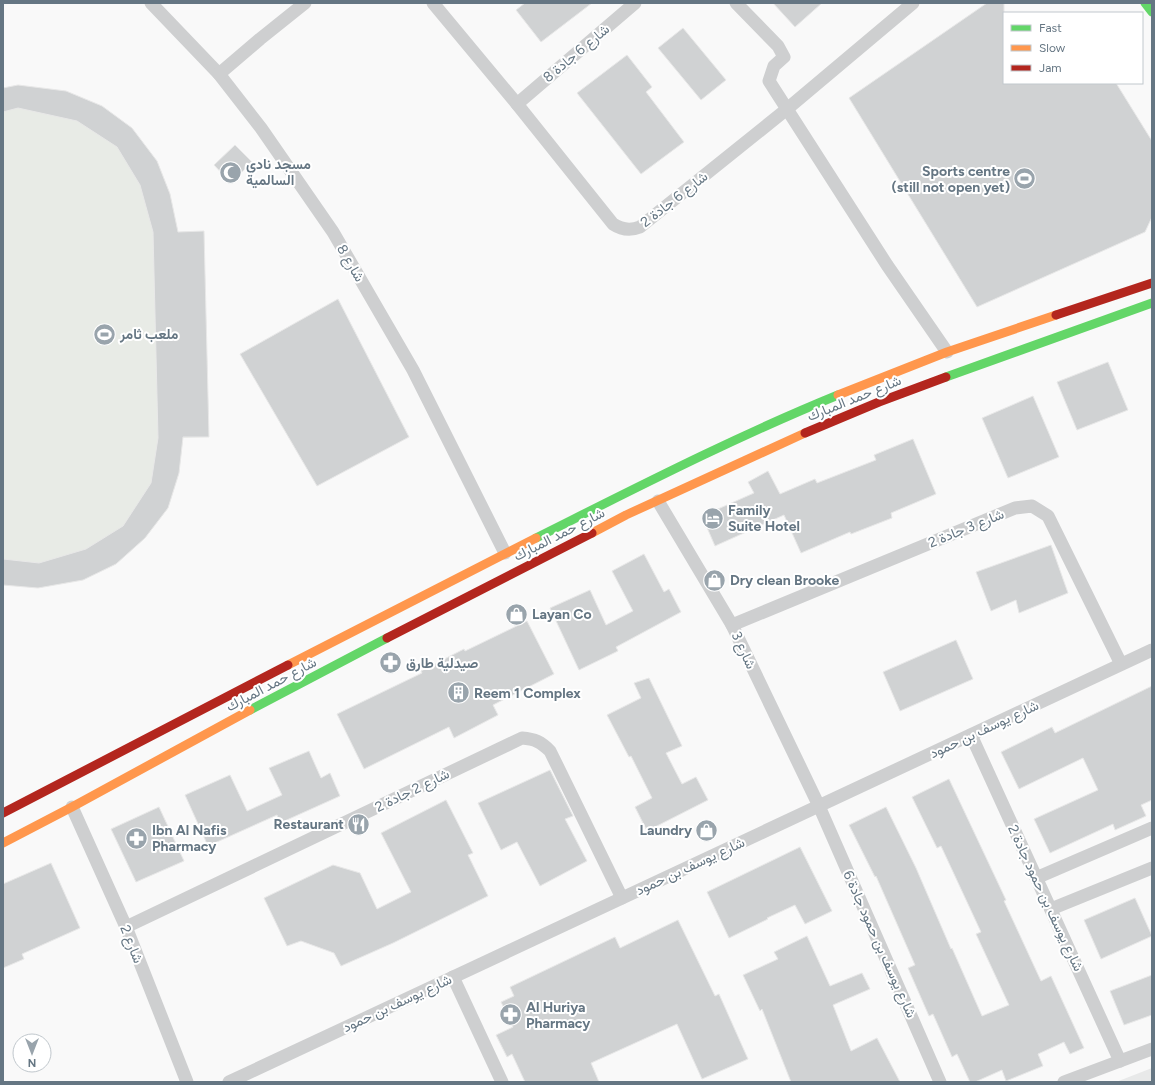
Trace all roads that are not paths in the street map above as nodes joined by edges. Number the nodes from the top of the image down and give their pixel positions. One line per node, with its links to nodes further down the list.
1 (152, 3): 9 (street, شارع 8)
2 (305, 3): 9 (street)
3 (433, 3): 10 (street, شارع 6 جادة 2)
4 (635, 3): 10 (street, شارع 6 جادة 8)
5 (736, 3): 11 (street)
6 (913, 3): 11 (street, شارع 6 جادة 2)
7 (1144, 3): 8 (main road)
8 (1152, 12)
9 (219, 74): 16 (street, شارع 8)
10 (517, 104): 11 (street, شارع 6 جادة 2)
11 (787, 109): 14 (street)
12 (1152, 283): 14 (main road, شارع حمد المبارك)
13 (1152, 303): 15 (main road, شارع حمد المبارك)
14 (947, 352): 16 (main road, شارع حمد المبارك)
15 (658, 501): 17 (street, شارع 3); 22 (main road, شارع حمد المبارك)
16 (505, 553): 23 (main road, شارع حمد المبارك)
17 (732, 625): 19 (street, شارع 3 جادة 2); 21 (street, شارع 3)
18 (1152, 650): 19 (street, شارع يوسف بن حمود)
19 (1121, 664): 20 (street, شارع يوسف بن حمود)
20 (971, 735): 21 (street, شارع يوسف بن حمود); 27 (street, شارع يوسف بن حمود جادة 2)
21 (819, 806): 28 (street, شارع يوسف بن حمود); 37 (street, شارع يوسف بن حمود جادة 6)
22 (72, 807): 25 (main road, شارع حمد المبارك); 30 (street, شارع 2)
23 (3, 813)
24 (1152, 828): 27 (street)
25 (3, 843)
26 (1152, 868): 29 (street)
27 (1036, 878): 29 (street, شارع يوسف بن حمود جادة 2)
28 (622, 898): 30 (street, شارع 2 جادة 2); 31 (street, شارع يوسف بن حمود)
29 (1051, 909): 33 (street, شارع يوسف بن حمود جادة 2)
30 (126, 927): 34 (street, شارع 2)
31 (453, 977): 35 (street, شارع يوسف بن حمود); 36 (street)
32 (1152, 1049): 33 (street)
33 (1120, 1061): 38 (street)
34 (187, 1082)
35 (229, 1082)
36 (502, 1082)
37 (940, 1082)
38 (1064, 1082)

